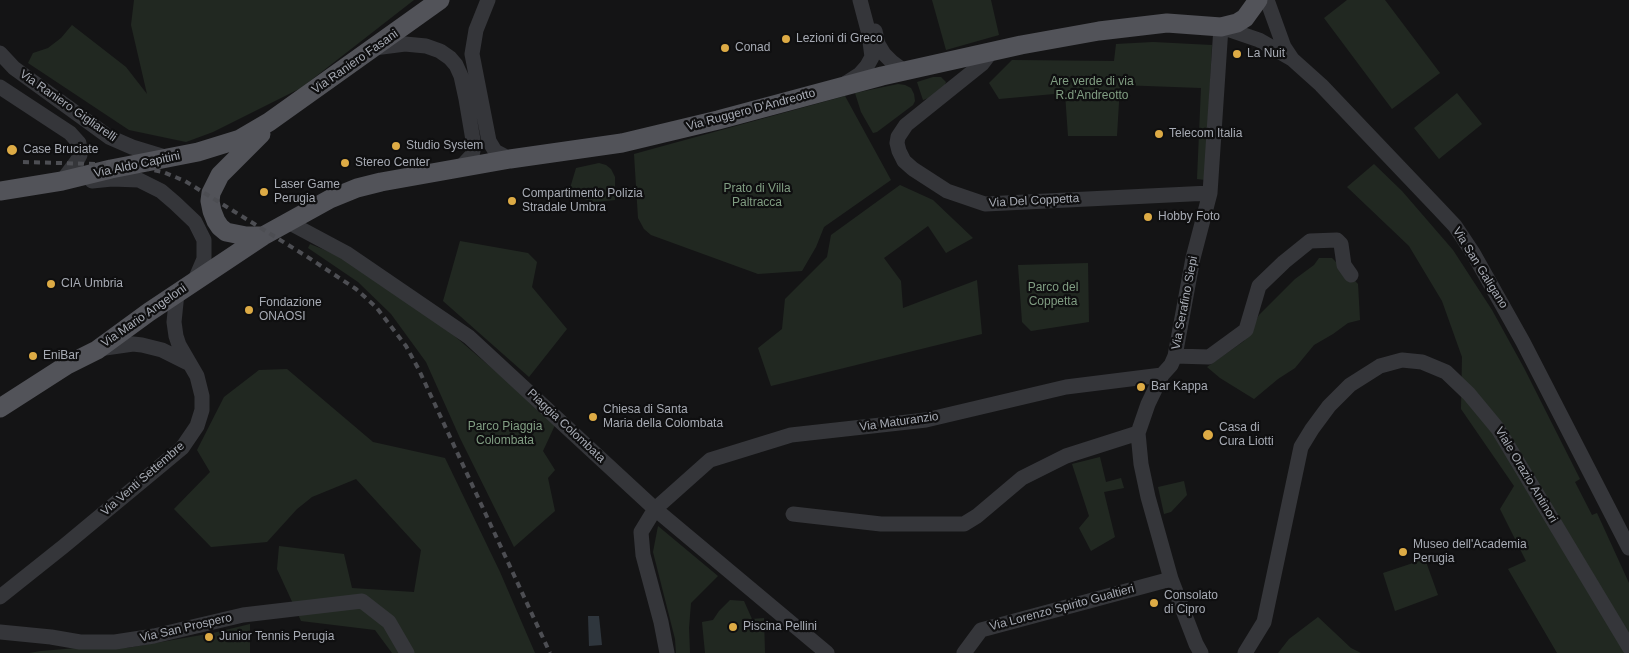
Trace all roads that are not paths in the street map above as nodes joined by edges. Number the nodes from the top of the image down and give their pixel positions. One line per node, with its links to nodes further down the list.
1 (440, 0): 8 (main road, Via Raniero Fasani)
2 (488, 0): 17 (street)
3 (860, 0): 14 (street)
4 (868, 0): 12 (street)
5 (1258, 0): 7 (main road, Via Ruggero D'Andreotto)
6 (1267, 0): 11 (street, Via San Galigano)
7 (1220, 26): 9 (main road, Via Ruggero D'Andreotto); 11 (street, Via Ruggero D'Andreotto); 21 (street, Via Serafino Siepi)
8 (374, 48): 15 (main road, Via Raniero Fasani); 18 (street)
9 (992, 51): 12 (main road, Via Ruggero D'Andreotto); 21 (street, Via Del Coppetta)
10 (0, 53): 16 (street, Via Raniero Gigliarelli)
11 (1292, 59): 35 (street, Via San Galigano)
12 (904, 71): 14 (main road, Via Ruggero D'Andreotto)
13 (0, 87): 19 (street)
14 (838, 87): 17 (main road, Via Ruggero D'Andreotto)
15 (269, 122): 16 (main road, Via Aldo Capitini); 23 (main road)
16 (170, 158): 19 (main road, Via Aldo Capitini)
17 (510, 159): 18 (main road, Via Ruggero D'Andreotto)
18 (460, 168): 22 (main road, Via Ruggero D'Andreotto)
19 (62, 181): 20 (main road, Via Aldo Capitini); 25 (street)
20 (0, 191)
21 (1210, 193): 28 (street, Via Serafino Siepi)
22 (288, 222): 23 (main road, Via Mario Angeloni); 33 (street, Piaggia Colombata)
23 (263, 236): 25 (main road, Via Mario Angeloni)
24 (1351, 275): 28 (street)
25 (195, 280): 26 (main road, Via Mario Angeloni)
26 (177, 293): 27 (main road, Via Mario Angeloni); 29 (street, Via Venti Settembre)
27 (97, 350): 29 (street); 31 (main road, Via Mario Angeloni)
28 (1175, 356): 30 (street, Via Serafino Siepi)
29 (190, 364): 37 (street, Via Venti Settembre)
30 (1162, 375): 32 (street, Via Serafino Siepi); 33 (street, Via Maturanzio)
31 (0, 408)
32 (1138, 433): 34 (street); 36 (street, Via Serafino Siepi)
33 (655, 509): 41 (street, Via Maturanzio); 42 (street, Piaggia Colombata)
34 (793, 514)
35 (1629, 548)
36 (1171, 579): 43 (street, Via Lorenzo Spirito Gualtieri); 44 (street, Via Serafino Siepi)
37 (0, 597)
38 (0, 632): 40 (street, Via San Prospero)
39 (1629, 647): 45 (street, Viale Orazio Antinori)
40 (407, 653)
41 (667, 653)
42 (827, 653)
43 (964, 653)
44 (1201, 653)
45 (1245, 653)

